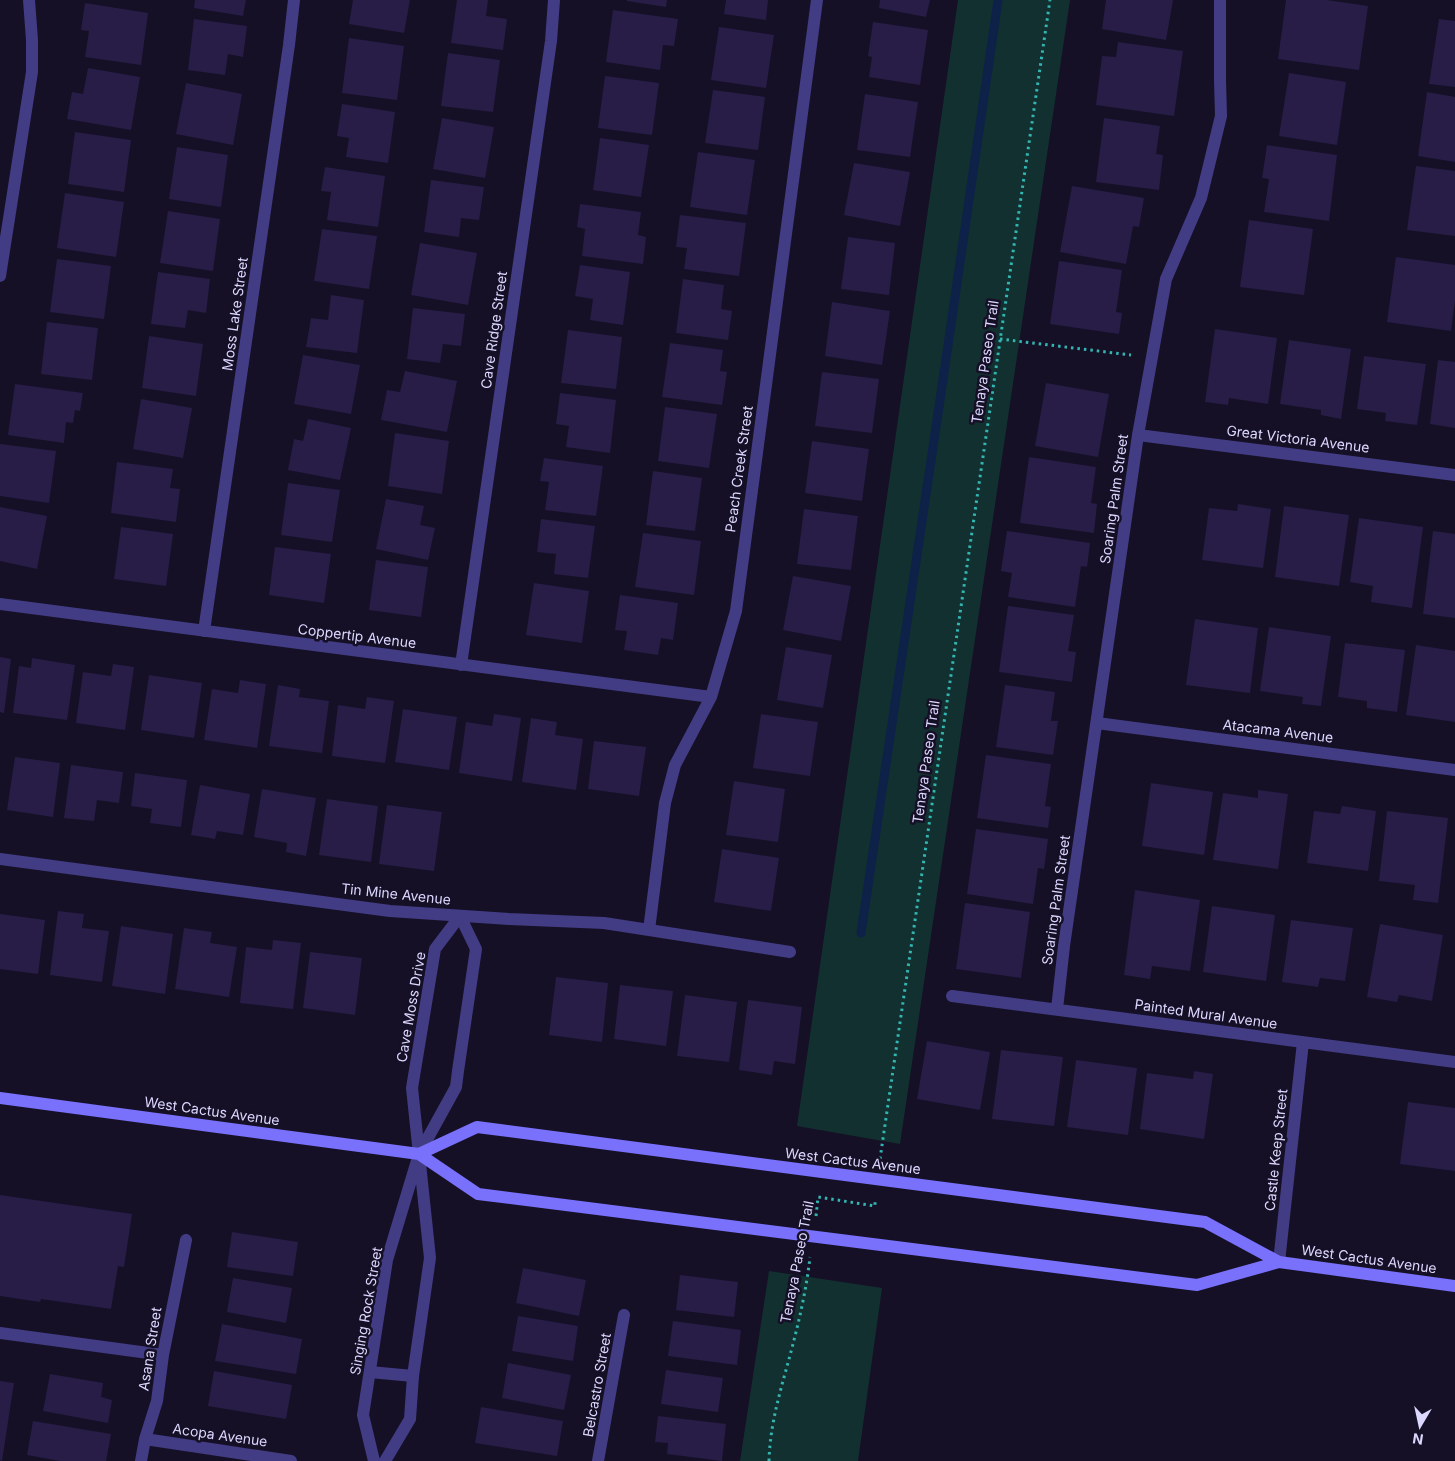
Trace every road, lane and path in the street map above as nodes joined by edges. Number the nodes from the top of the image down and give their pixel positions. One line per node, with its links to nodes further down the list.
1 (28, 0): 7 (street)
2 (294, 0): 13 (street, Moss Lake Street)
3 (554, 0): 14 (street, Cave Ridge Street)
4 (817, 0): 15 (street, Peach Creek Street)
5 (1050, 0): 8 (path, Tenaya Paseo Trail)
6 (1220, 0): 9 (street, Soaring Palm Street)
7 (0, 276)
8 (1000, 339): 9 (path); 28 (path, Tenaya Paseo Trail)
9 (1152, 358): 10 (street, Soaring Palm Street)
10 (1138, 435): 11 (street, Great Victoria Avenue); 16 (street, Soaring Palm Street)
11 (1455, 475)
12 (0, 604): 13 (street, Coppertip Avenue)
13 (204, 631): 14 (street, Coppertip Avenue)
14 (461, 665): 15 (street, Coppertip Avenue)
15 (711, 698): 20 (street, Peach Creek Street)
16 (1097, 723): 17 (street, Atacama Avenue); 23 (street, Soaring Palm Street)
17 (1455, 770)
18 (0, 859): 19 (street, Tin Mine Avenue)
19 (460, 916): 20 (street, Tin Mine Avenue); 27 (street, Cave Moss Drive); 27 (street)
20 (649, 930): 21 (street, Tin Mine Avenue)
21 (790, 952)
22 (952, 996): 23 (street, Painted Mural Avenue)
23 (1057, 1009): 24 (street, Painted Mural Avenue)
24 (1303, 1042): 25 (street, Painted Mural Avenue); 31 (street, Castle Keep Street)
25 (1455, 1062)
26 (0, 1098): 27 (main road, West Cactus Avenue)
27 (419, 1154): 28 (main road, West Cactus Avenue); 29 (main road, West Cactus Avenue); 36 (street, Singing Rock Street); 37 (street)
28 (878, 1179): 29 (path, Tenaya Paseo Trail); 31 (main road, West Cactus Avenue)
29 (813, 1236): 31 (main road, West Cactus Avenue); 44 (path, Tenaya Paseo Trail)
30 (186, 1240): 35 (street, Asana Street)
31 (1279, 1262): 32 (main road, West Cactus Avenue)
32 (1455, 1286)
33 (624, 1315): 43 (street, Belcastro Street)
34 (0, 1333): 35 (street)
35 (163, 1355): 38 (street, Asana Street)
36 (370, 1372): 37 (street); 41 (street, Singing Rock Street)
37 (413, 1376): 42 (street)
38 (145, 1439): 39 (street, Asana Street); 40 (street, Acopa Avenue)
39 (141, 1461)
40 (291, 1461)
41 (374, 1461)
42 (385, 1461)
43 (598, 1461)
44 (769, 1461)

